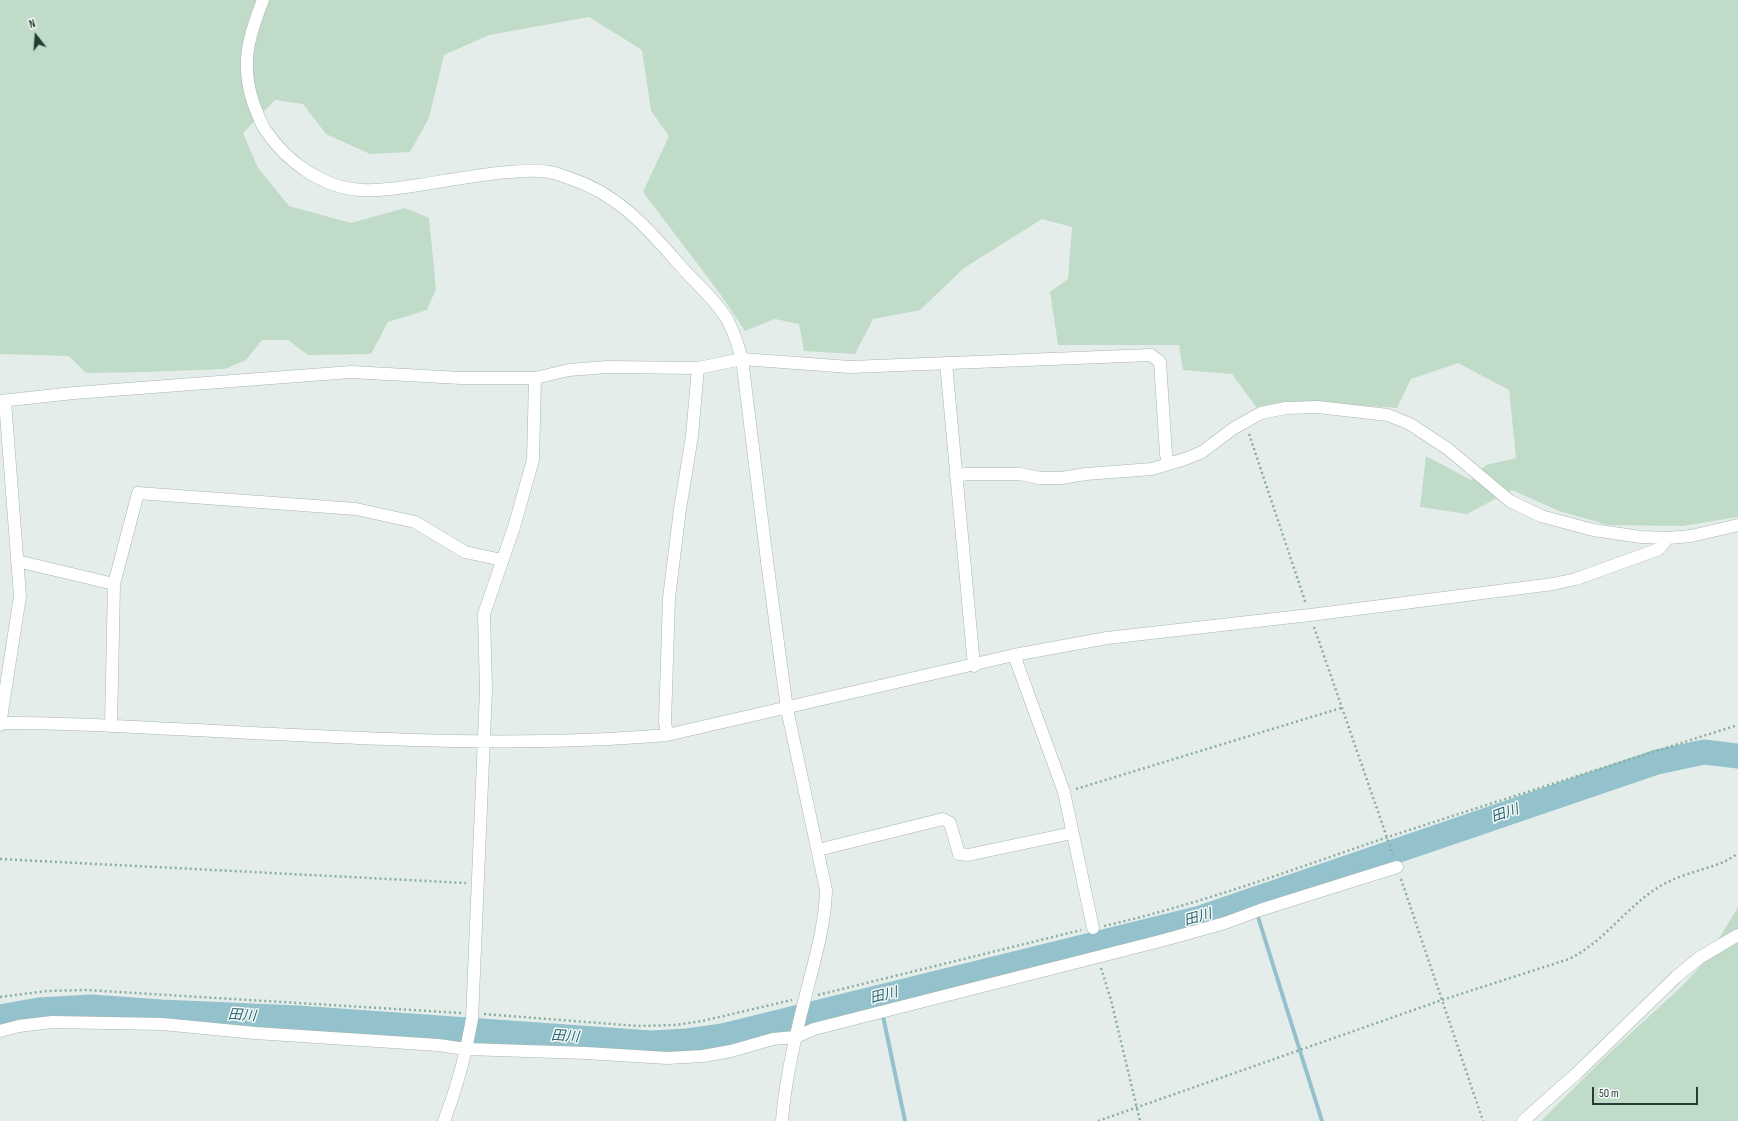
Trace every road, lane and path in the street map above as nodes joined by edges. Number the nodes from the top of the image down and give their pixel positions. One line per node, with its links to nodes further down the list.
1 (263, 0): 2 (street)
2 (742, 359): 3 (street); 4 (street); 19 (street)
3 (946, 363): 8 (street); 9 (street)
4 (698, 368): 5 (street); 23 (street)
5 (535, 378): 6 (street); 13 (street)
6 (3, 401): 12 (street)
7 (1244, 423): 8 (street); 11 (street); 15 (path)
8 (1168, 464): 9 (street)
9 (956, 476): 17 (street)
10 (1738, 526): 11 (street)
11 (1668, 538): 15 (street)
12 (17, 560): 14 (street); 20 (street)
13 (502, 560): 14 (street); 24 (street)
14 (114, 584): 22 (street)
15 (1310, 615): 16 (street); 18 (path)
16 (1014, 655): 17 (street); 25 (street)
17 (974, 666): 19 (street)
18 (1341, 708): 25 (path); 27 (path)
19 (787, 709): 23 (street); 28 (street)
20 (0, 724): 22 (street)
21 (1738, 725): 27 (path)
22 (112, 726): 24 (street)
23 (667, 736): 24 (street)
24 (484, 742): 32 (street)
25 (1064, 792): 26 (street)
26 (1072, 833): 28 (street); 33 (street)
27 (1388, 838): 31 (path); 33 (path)
28 (818, 850): 38 (street)
29 (1738, 853): 37 (path)
30 (0, 859): 32 (path)
31 (1396, 864): 35 (street); 37 (path)
32 (478, 883): 39 (street)
33 (1092, 928): 38 (path)
34 (1738, 935): 49 (street)
35 (1097, 958): 41 (street); 43 (path)
36 (0, 997): 39 (path)
37 (1442, 1000): 43 (path); 48 (path)
38 (804, 1001): 39 (path); 41 (street)
39 (472, 1016): 42 (street)
40 (0, 1031): 42 (street)
41 (797, 1032): 42 (street); 45 (street)
42 (467, 1045): 44 (street)
43 (1136, 1108): 46 (path); 47 (path)
44 (444, 1121)
45 (782, 1121)
46 (1098, 1121)
47 (1140, 1121)
48 (1483, 1121)
49 (1523, 1121)

